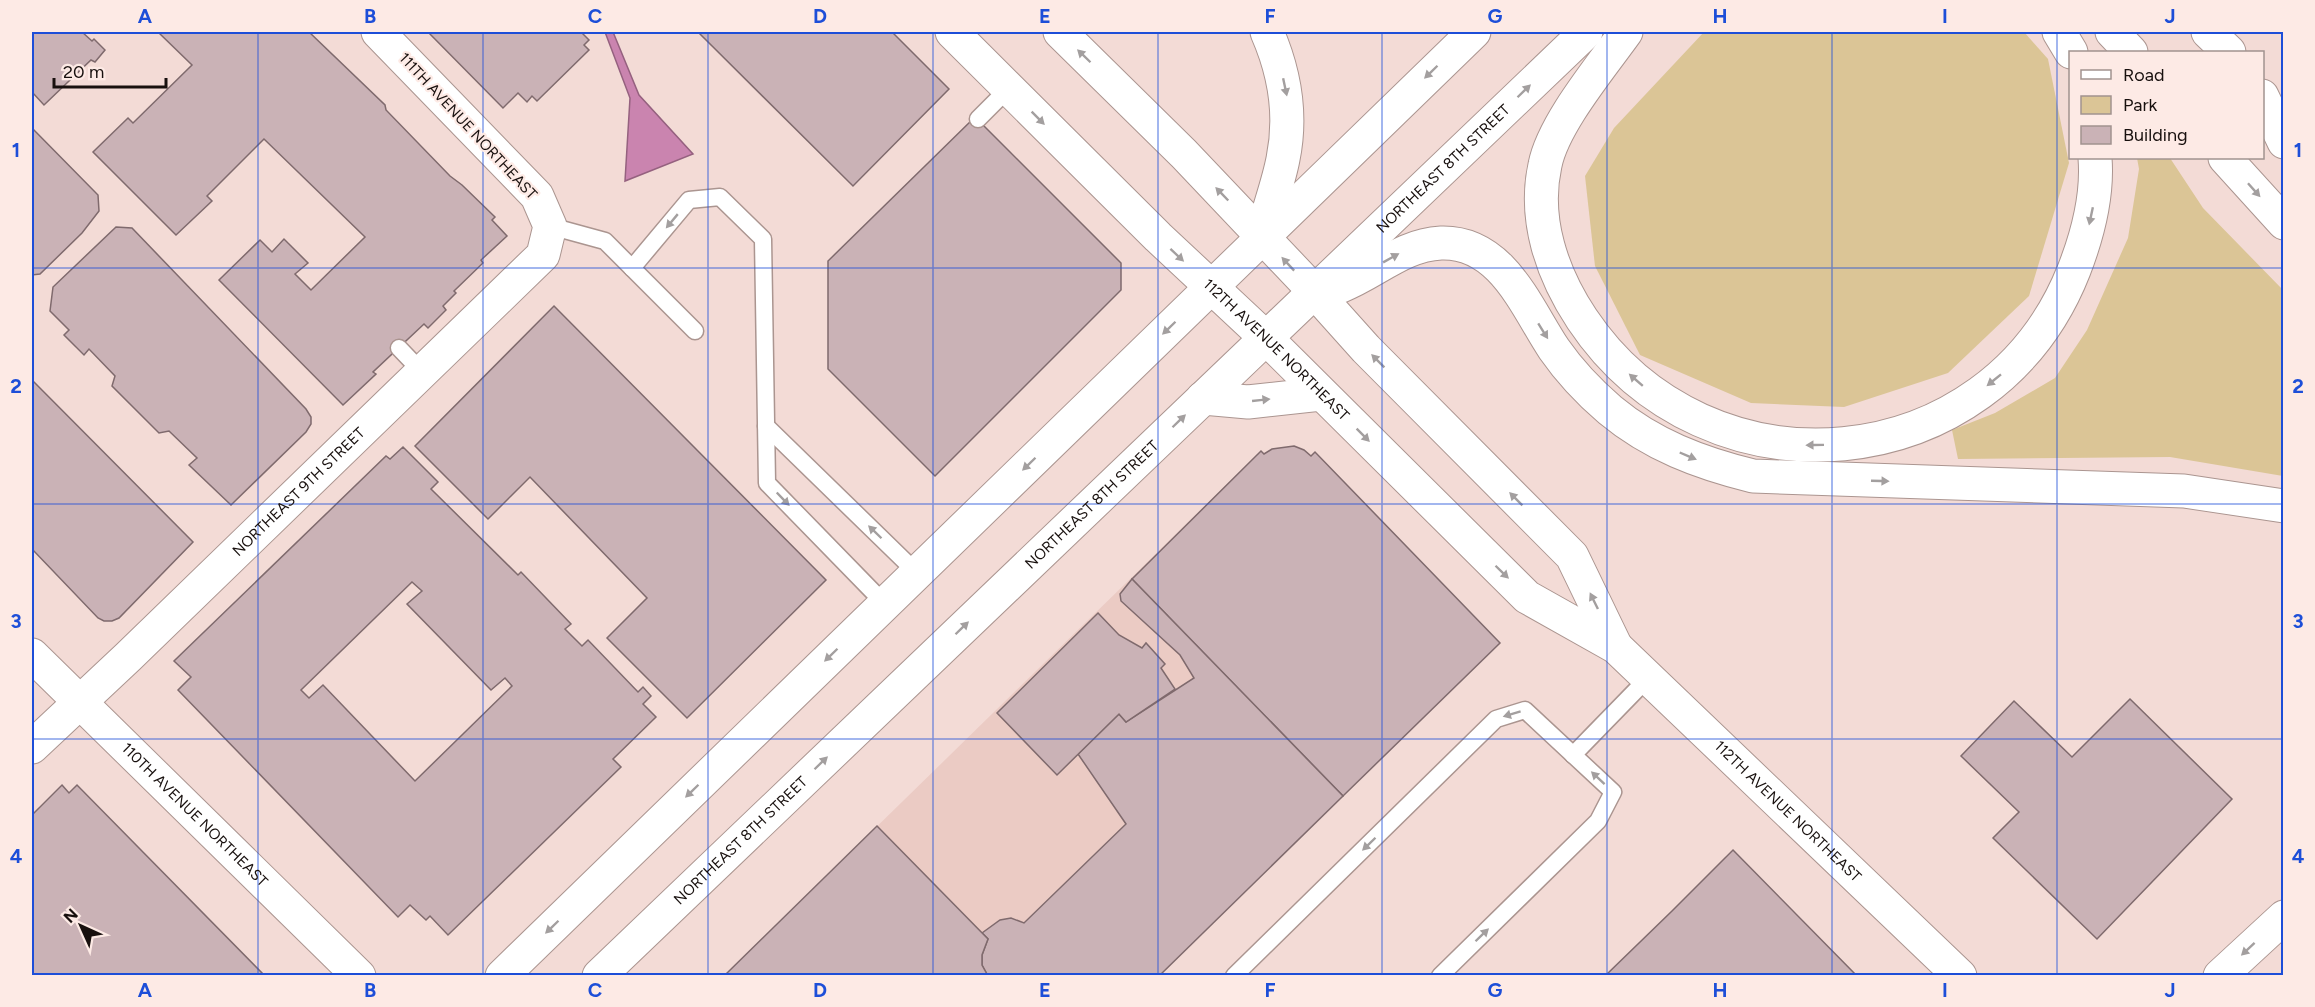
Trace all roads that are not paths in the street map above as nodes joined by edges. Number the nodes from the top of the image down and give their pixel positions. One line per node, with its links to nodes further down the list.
1 (378, 32): 23 (main road, 111TH AVENUE NORTHEAST)
2 (952, 32): 15 (main road, 112TH AVENUE NORTHEAST)
3 (1060, 32): 24 (main road, 112TH AVENUE NORTHEAST, one-way to 3)
4 (1267, 32): 24 (main road, one-way to 24)
5 (1474, 32): 24 (main road, one-way to 24)
6 (1586, 32): 27 (main road, NORTHEAST 8TH STREET, one-way to 6)
7 (1626, 32): 20 (main road, one-way to 7)
8 (2060, 32): 11 (main road)
9 (2112, 32): 12 (main road)
10 (2208, 32): 13 (main road)
11 (2070, 51)
12 (2130, 51)
13 (2228, 51)
14 (2264, 87): 17 (main road)
15 (1009, 88): 18 (lane); 26 (main road, 112TH AVENUE NORTHEAST, one-way to 26)
16 (2264, 100): 19 (main road)
17 (2283, 105)
18 (978, 118)
19 (2283, 142)
20 (2095, 159)
21 (2226, 159): 22 (main road, one-way to 22)
22 (2283, 223)
23 (550, 226): 25 (lane); 31 (main road, NORTHEAST 9TH STREET)
24 (1262, 236): 26 (main road); 27 (main road, 112TH AVENUE NORTHEAST, one-way to 24)
25 (632, 268): 28 (lane); 34 (lane, one-way to 25)
26 (1211, 287): 29 (main road, 112TH AVENUE NORTHEAST); 36 (main road, one-way to 36)
27 (1314, 291): 29 (main road, NORTHEAST 8TH STREET); 35 (main road, one-way to 35); 38 (main road, 112TH AVENUE NORTHEAST, one-way to 27)
28 (695, 331)
29 (1266, 338): 32 (main road, 112TH AVENUE NORTHEAST); 33 (main road, NORTHEAST 8TH STREET)
30 (399, 348): 31 (lane)
31 (422, 372): 41 (main road, NORTHEAST 9TH STREET)
32 (1322, 394): 33 (main road, one-way to 32); 38 (main road, 112TH AVENUE NORTHEAST, one-way to 38)
33 (1203, 398): 47 (main road, NORTHEAST 8TH STREET, one-way to 33)
34 (766, 426): 36 (lane, one-way to 34); 37 (lane, one-way to 37)
35 (2283, 506)
36 (917, 573): 37 (main road)
37 (885, 604): 46 (main road, one-way to 46)
38 (1616, 647): 40 (main road, 112TH AVENUE NORTHEAST)
39 (32, 655): 41 (main road, 110TH AVENUE NORTHEAST)
40 (1648, 678): 43 (lane); 50 (main road, 112TH AVENUE NORTHEAST)
41 (80, 703): 42 (main road, NORTHEAST 9TH STREET); 45 (main road, 110TH AVENUE NORTHEAST)
42 (32, 747)
43 (1573, 755): 48 (lane, one-way to 48); 49 (lane, one-way to 43)
44 (2283, 916): 51 (main road, one-way to 51)
45 (359, 975)
46 (502, 975)
47 (599, 975)
48 (1234, 975)
49 (1440, 975)
50 (1960, 975)
51 (2220, 975)

